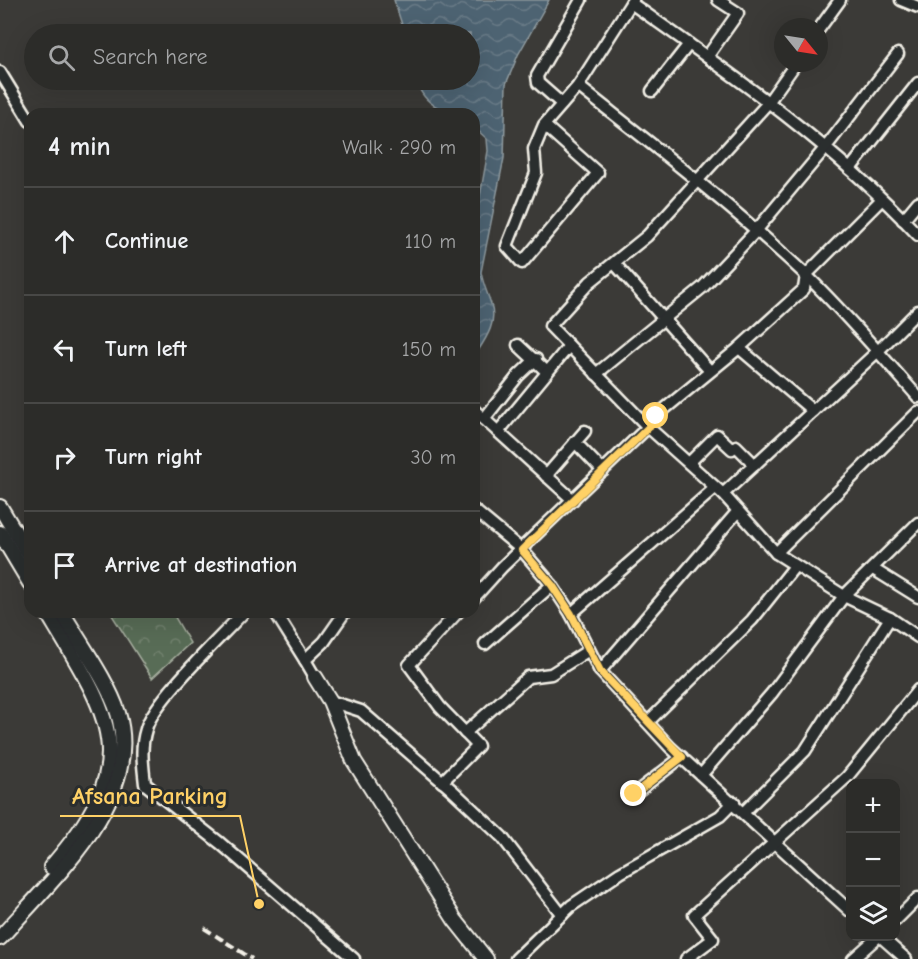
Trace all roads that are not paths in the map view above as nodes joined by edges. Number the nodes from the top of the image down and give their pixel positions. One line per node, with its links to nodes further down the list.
1 (581, 0): 16 (street)
2 (718, 0): 10 (street)
3 (840, 0): 7 (street)
4 (901, 0): 6 (street)
5 (632, 2): 8 (street); 14 (street)
6 (918, 7)
7 (827, 18)
8 (689, 44): 10 (street); 15 (street)
9 (898, 54): 20 (street)
10 (707, 57): 17 (street)
11 (0, 72): 18 (street)
12 (790, 72): 17 (street)
13 (918, 83): 21 (street)
14 (578, 86): 16 (street); 22 (street)
15 (652, 91)
16 (562, 104): 19 (street)
17 (767, 104): 20 (street); 22 (street)
18 (24, 111)
19 (544, 124): 19 (street)
20 (826, 147): 21 (street); 26 (street)
21 (850, 169): 23 (street)
22 (697, 180): 26 (street); 28 (street)
23 (881, 200): 25 (street); 29 (street)
24 (918, 202): 25 (street)
25 (903, 220): 27 (street)
26 (755, 232): 29 (street); 31 (street)
27 (918, 235)
28 (615, 264): 31 (street); 33 (street)
29 (806, 275): 34 (street); 35 (street)
30 (918, 311): 35 (street)
31 (664, 319): 37 (street); 39 (street)
32 (518, 345): 36 (street)
33 (569, 346): 38 (street); 39 (street)
34 (739, 348): 37 (street); 41 (street)
35 (878, 351): 40 (street); 41 (street)
36 (536, 359): 38 (street); 44 (street)
37 (709, 370): 45 (street)
38 (548, 372): 47 (street)
39 (596, 374): 45 (street)
40 (918, 397)
41 (813, 411): 50 (street)
42 (918, 412): 62 (street)
43 (480, 415): 44 (street)
44 (484, 419): 47 (street)
45 (648, 428): 49 (street); 51 (street)
46 (585, 431): 48 (street)
47 (498, 432): 52 (street)
48 (575, 442): 51 (street); 52 (street)
49 (689, 463): 50 (street); 53 (street)
50 (755, 465): 53 (street)
51 (603, 471): 54 (street)
52 (546, 476): 54 (street)
53 (719, 491): 56 (street); 70 (street)
54 (573, 500): 61 (street)
55 (0, 507): 60 (street)
56 (738, 511): 62 (street); 82 (street)
57 (480, 515): 61 (street)
58 (918, 523): 64 (street)
59 (0, 533): 65 (street)
60 (24, 547)
61 (522, 550): 66 (street); 67 (street)
62 (776, 553): 63 (street)
63 (795, 566): 68 (street); 86 (street)
64 (873, 568): 68 (street); 69 (street)
65 (24, 573)
66 (552, 585): 70 (street); 79 (street)
67 (480, 591)
68 (844, 596): 77 (street); 89 (street)
69 (918, 597)
70 (571, 614): 80 (street)
71 (51, 618): 99 (street)
72 (66, 618): 100 (street)
73 (238, 618): 103 (street)
74 (279, 618): 81 (street)
75 (341, 618): 81 (street)
76 (452, 618): 87 (street)
77 (890, 618): 78 (street); 93 (street)
78 (918, 636)
79 (485, 644)
80 (589, 650): 82 (street); 87 (street)
81 (305, 660): 83 (street)
82 (600, 671): 86 (street)
83 (315, 677): 85 (street)
84 (918, 690): 94 (street)
85 (330, 701): 90 (street); 104 (street)
86 (648, 722): 88 (street)
87 (465, 733): 90 (street)
88 (682, 757): 89 (street); 91 (street)
89 (702, 774): 92 (street)
90 (442, 782): 97 (street)
91 (634, 794)
92 (734, 802): 93 (street); 97 (street)
93 (744, 812): 94 (street)
94 (776, 842): 96 (street); 106 (street)
95 (918, 898): 98 (street)
96 (846, 907)
97 (562, 915): 105 (street)
98 (900, 916)
99 (0, 925)
100 (0, 938)
101 (873, 941): 107 (street)
102 (885, 941): 108 (street)
103 (354, 959)
104 (486, 959)
105 (516, 959)
106 (686, 959)
107 (853, 959)
108 (906, 959)

